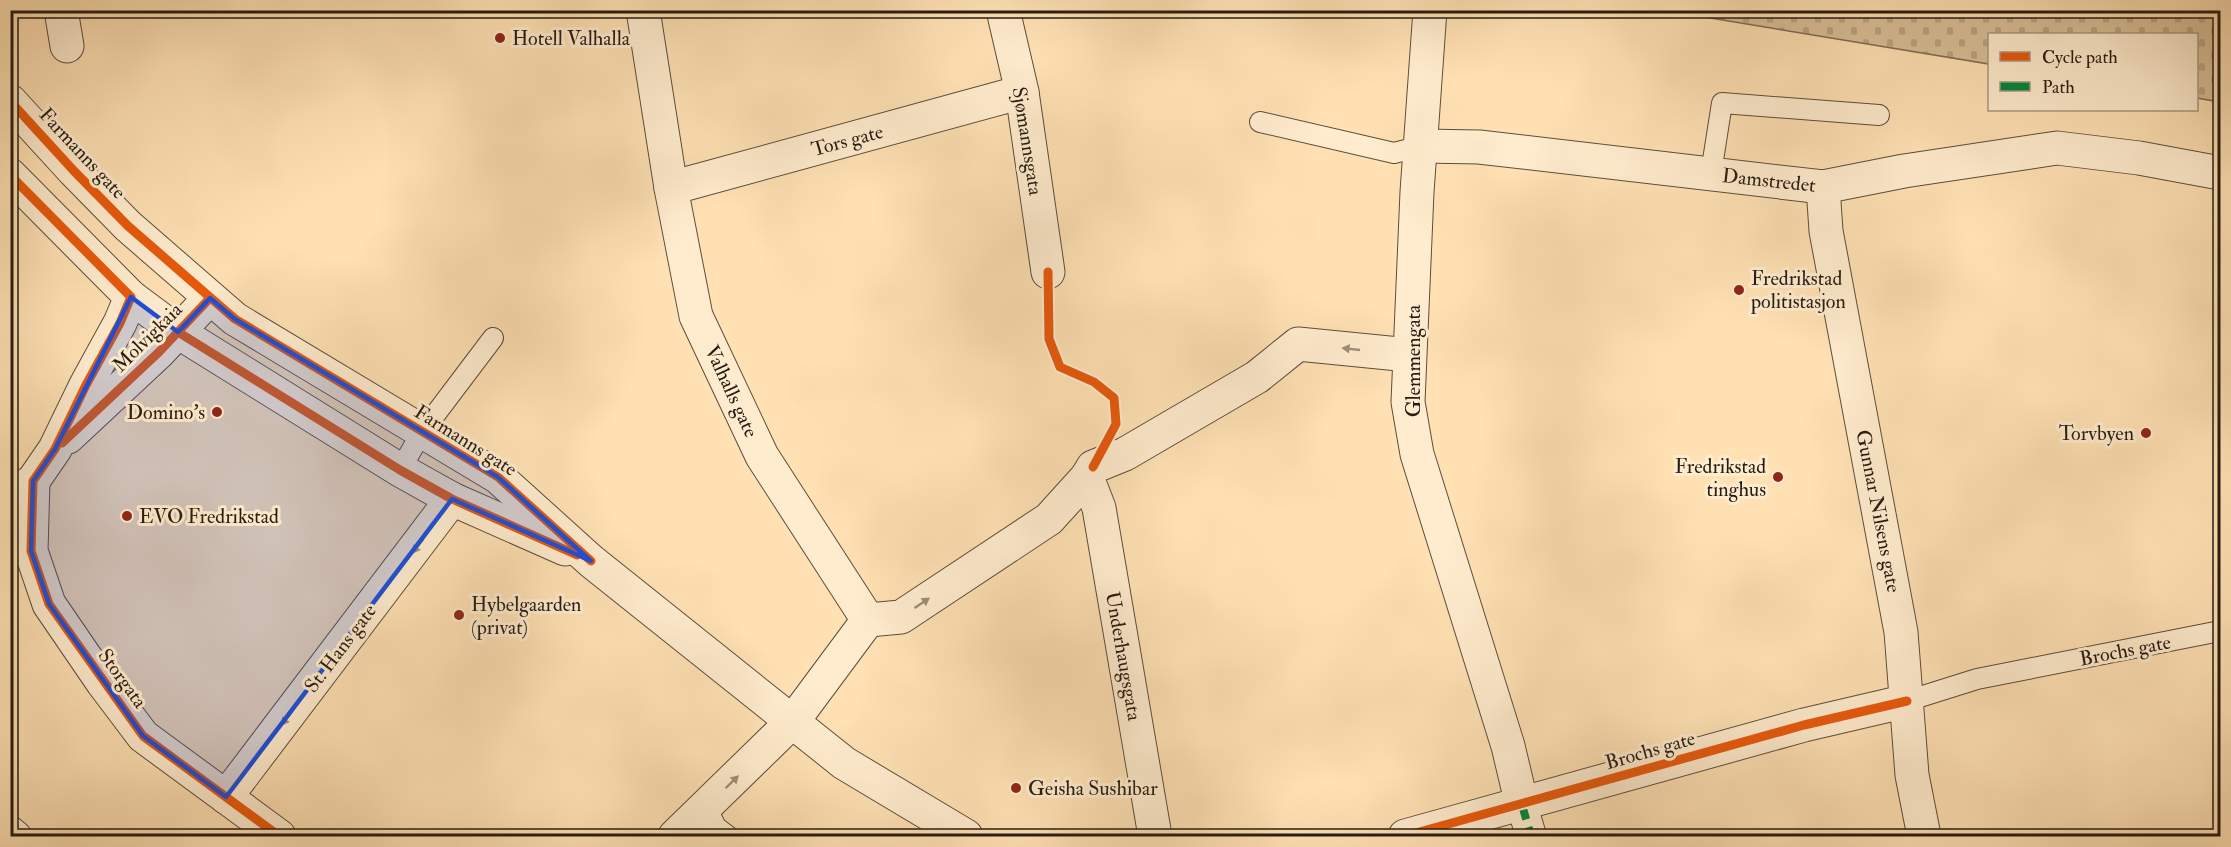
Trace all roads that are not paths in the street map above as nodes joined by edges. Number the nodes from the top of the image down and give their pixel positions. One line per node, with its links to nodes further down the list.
1 (61, 10): 5 (street)
2 (643, 10): 15 (street, Valhalls gate)
3 (1003, 10): 6 (street, Sjømannsgata)
4 (1430, 10): 10 (street, Glemmengata)
5 (67, 46)
6 (1022, 92): 15 (street, Tors gate); 16 (street, Sjømannsgata)
7 (10, 101): 18 (street, Farmanns gate)
8 (1879, 115): 11 (lane)
9 (1260, 122): 10 (lane)
10 (1422, 146): 11 (street, Damstredet); 21 (street, Glemmengata)
11 (1711, 173): 14 (street, Damstredet)
12 (2220, 173): 14 (street, Damstredet)
13 (10, 175): 17 (street, Farmanns gate)
14 (1823, 187): 31 (street, Gunnar Nilsens gate)
15 (671, 188): 29 (street, Valhalls gate)
16 (1048, 272)
17 (131, 297): 19 (street, Farmanns gate); 23 (street, Molvigkaia)
18 (210, 298): 19 (street, Molvigkaia); 22 (street, Farmanns gate)
19 (178, 332): 23 (street, Molvigkaia); 24 (street, Farmanns gate)
20 (494, 338): 22 (lane)
21 (1410, 356): 25 (street, one-way to 25); 34 (street, Glemmengata)
22 (422, 432): 24 (lane); 28 (street, Farmanns gate)
23 (56, 449): 26 (street, Molvigkaia)
24 (400, 470): 27 (street, Farmanns gate)
25 (1087, 477): 29 (street, one-way to 25); 42 (street, Underhaugsgata)
26 (22, 488): 33 (street, Storgata)
27 (452, 498): 28 (street, Farmanns gate); 33 (street, St. Hans gate, one-way to 33)
28 (591, 561): 32 (street, Farmanns gate)
29 (868, 620): 32 (street)
30 (2220, 631): 31 (lane, Brochs gate)
31 (1906, 700): 34 (street, Brochs gate); 45 (street, Gunnar Nilsens gate)
32 (793, 721): 35 (street, one-way to 32); 41 (street, Farmanns gate)
33 (226, 797): 38 (street, Storgata)
34 (1522, 805): 43 (street, Brochs gate); 44 (street)
35 (706, 807): 39 (street); 40 (lane)
36 (10, 831): 37 (street)
37 (16, 837)
38 (279, 837)
39 (675, 837)
40 (728, 837)
41 (966, 837)
42 (1155, 837)
43 (1405, 837)
44 (1531, 837)
45 (1924, 837)

